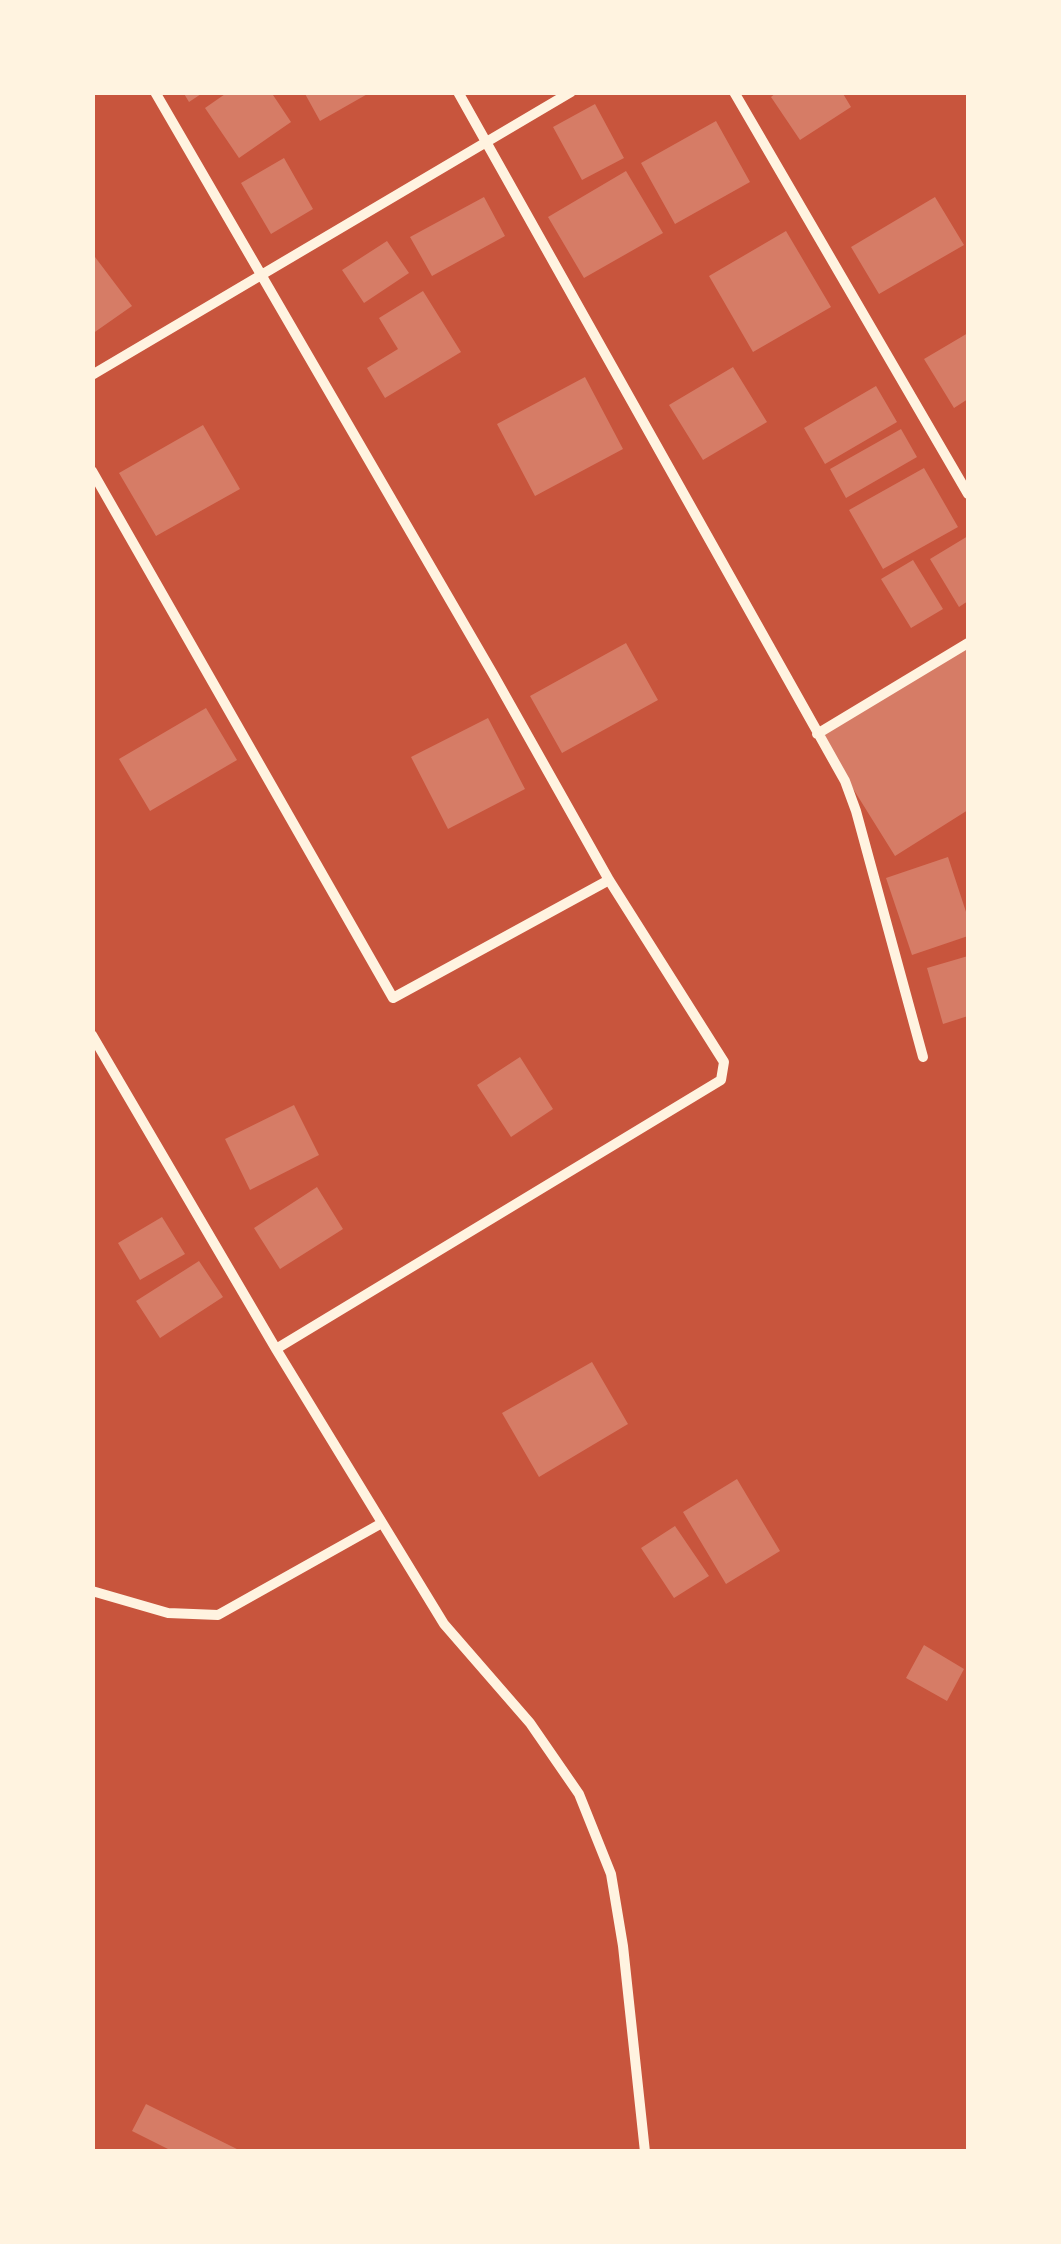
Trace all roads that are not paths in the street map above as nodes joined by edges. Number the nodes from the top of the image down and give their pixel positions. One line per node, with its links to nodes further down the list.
1 (155, 92): 6 (street)
2 (458, 92): 5 (street)
3 (571, 92): 5 (street)
4 (734, 92): 9 (street)
5 (487, 142): 6 (street); 11 (street)
6 (263, 276): 7 (street); 12 (street)
7 (92, 375)
8 (92, 471): 12 (street)
9 (968, 494)
10 (968, 643): 11 (street)
11 (817, 734): 14 (street)
12 (609, 880): 15 (street)
13 (92, 1035): 15 (street)
14 (923, 1057)
15 (276, 1350): 16 (street)
16 (382, 1524): 17 (street); 18 (street)
17 (92, 1591)
18 (645, 2152)

